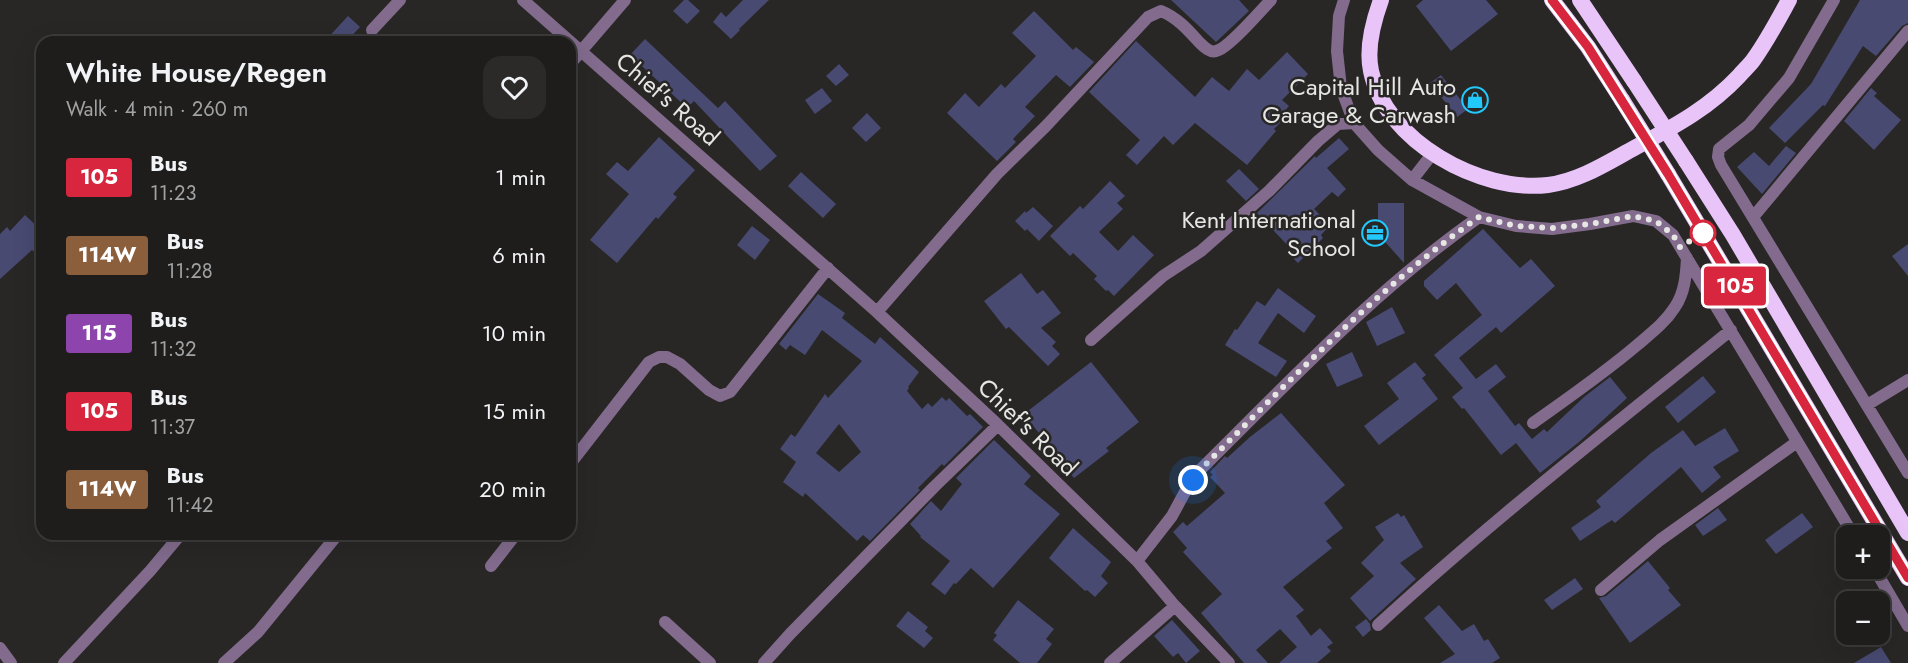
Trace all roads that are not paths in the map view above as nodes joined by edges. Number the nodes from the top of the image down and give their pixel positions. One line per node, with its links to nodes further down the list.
1 (400, 0): 13 (street)
2 (523, 0): 15 (street, Chief's Road)
3 (625, 0): 18 (street)
4 (1271, 0): 27 (street)
5 (1344, 0): 20 (street)
6 (1387, 0): 12 (highway)
7 (1540, 0): 17 (highway)
8 (1552, 0): 17 (highway)
9 (1581, 0): 38 (highway, bridge)
10 (1789, 0): 21 (highway)
11 (1834, 0): 23 (street)
12 (1378, 8): 21 (highway)
13 (372, 30)
14 (1908, 31): 23 (street)
15 (564, 36)
16 (576, 47): 18 (street, Chief's Road)
17 (1588, 47): 44 (highway, bridge)
18 (581, 51): 19 (street); 26 (street, Chief's Road)
19 (576, 57)
20 (1354, 123): 22 (street); 29 (street)
21 (1433, 153): 22 (street)
22 (1412, 180): 24 (street)
23 (1754, 216): 31 (street)
24 (1479, 217): 25 (street); 42 (street)
25 (1687, 258): 28 (street); 32 (street)
26 (828, 268): 27 (street, Chief's Road); 35 (street)
27 (877, 312): 33 (street, Chief's Road)
28 (1731, 330): 34 (street); 49 (street)
29 (1091, 340)
30 (1908, 380): 31 (street)
31 (1867, 405): 36 (street)
32 (1533, 423)
33 (998, 425): 42 (street, Chief's Road); 56 (street)
34 (1797, 442): 37 (street); 46 (street)
35 (576, 456)
36 (1908, 473)
37 (1847, 525)
38 (1908, 533)
39 (176, 540): 53 (street)
40 (333, 540): 54 (street)
41 (511, 540): 43 (street)
42 (1137, 561): 47 (street, Chief's Road)
43 (491, 567)
44 (1908, 578)
45 (1880, 579): 50 (street)
46 (1601, 590)
47 (1175, 606): 57 (street); 58 (street, Chief's Road)
48 (665, 622): 55 (street)
49 (1378, 625)
50 (1908, 626)
51 (0, 648): 52 (street)
52 (11, 663)
53 (64, 663)
54 (224, 663)
55 (710, 663)
56 (764, 663)
57 (1110, 663)
58 (1229, 663)

